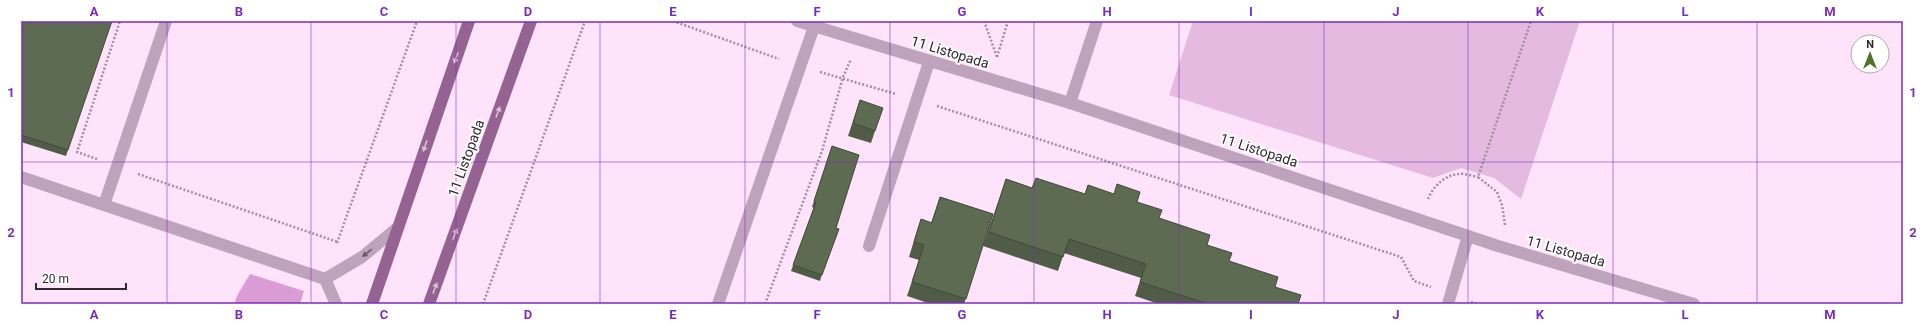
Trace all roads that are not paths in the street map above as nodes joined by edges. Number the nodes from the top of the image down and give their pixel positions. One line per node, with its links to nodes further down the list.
1 (166, 21): 10 (street)
2 (469, 21): 11 (main road, one-way to 11)
3 (531, 21): 18 (main road, 11 Listopada, one-way to 3)
4 (797, 21): 6 (street, 11 Listopada)
5 (1097, 21): 8 (street)
6 (815, 24): 7 (street, 11 Listopada); 19 (street)
7 (929, 62): 8 (street, 11 Listopada); 13 (street)
8 (1070, 103): 12 (street, 11 Listopada)
9 (21, 177): 10 (street)
10 (104, 205): 14 (street)
11 (397, 228): 14 (street, one-way to 14); 17 (main road)
12 (1468, 236): 15 (street); 20 (street, 11 Listopada)
13 (869, 246)
14 (325, 279): 16 (street)
15 (1449, 299)
16 (336, 304)
17 (372, 304)
18 (429, 304)
19 (718, 304)
20 (1694, 304)

